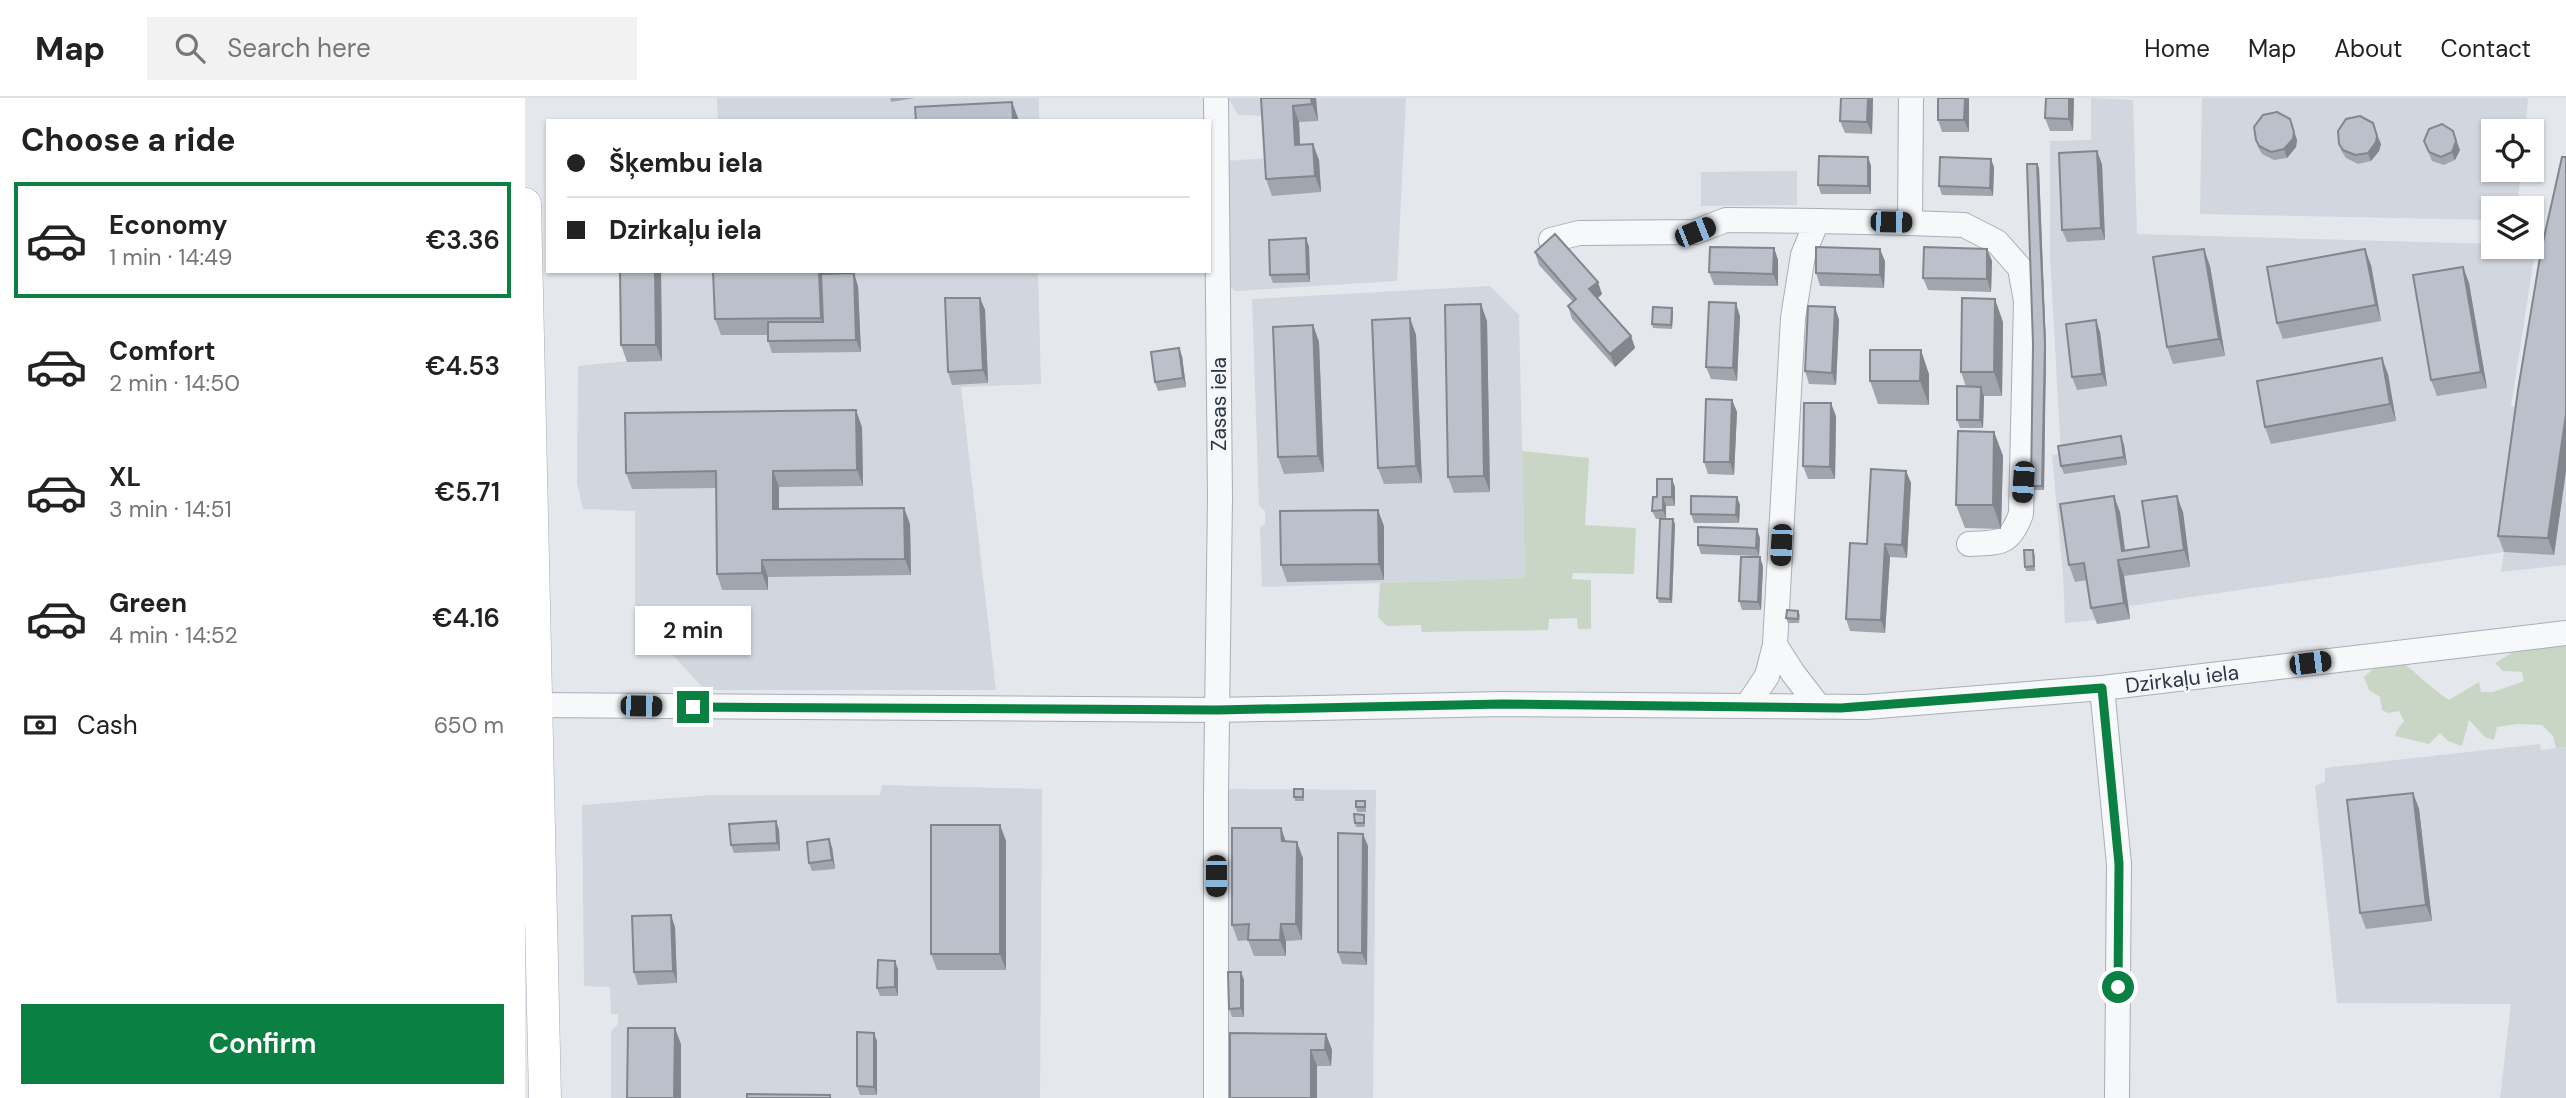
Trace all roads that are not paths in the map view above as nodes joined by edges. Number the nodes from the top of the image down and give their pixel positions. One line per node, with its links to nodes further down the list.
1 (1216, 98): 15 (street, Zasas iela)
2 (1911, 98): 5 (street)
3 (525, 204): 9 (main road)
4 (1817, 221): 5 (street); 6 (street); 10 (street)
5 (1910, 223): 7 (street)
6 (1551, 240)
7 (1969, 544)
8 (2566, 633): 11 (street, Dzirkaļu iela)
9 (531, 644): 12 (main road)
10 (1775, 645): 13 (street); 14 (street)
11 (2102, 688): 14 (street, Dzirkaļu iela); 18 (street)
12 (537, 705): 15 (street, Dzirkaļu iela); 16 (main road)
13 (1747, 706): 14 (street, Dzirkaļu iela); 15 (street, Dzirkaļu iela)
14 (1819, 707)
15 (1217, 710): 17 (street, Zasas iela)
16 (545, 1098)
17 (1216, 1098)
18 (2117, 1098)

